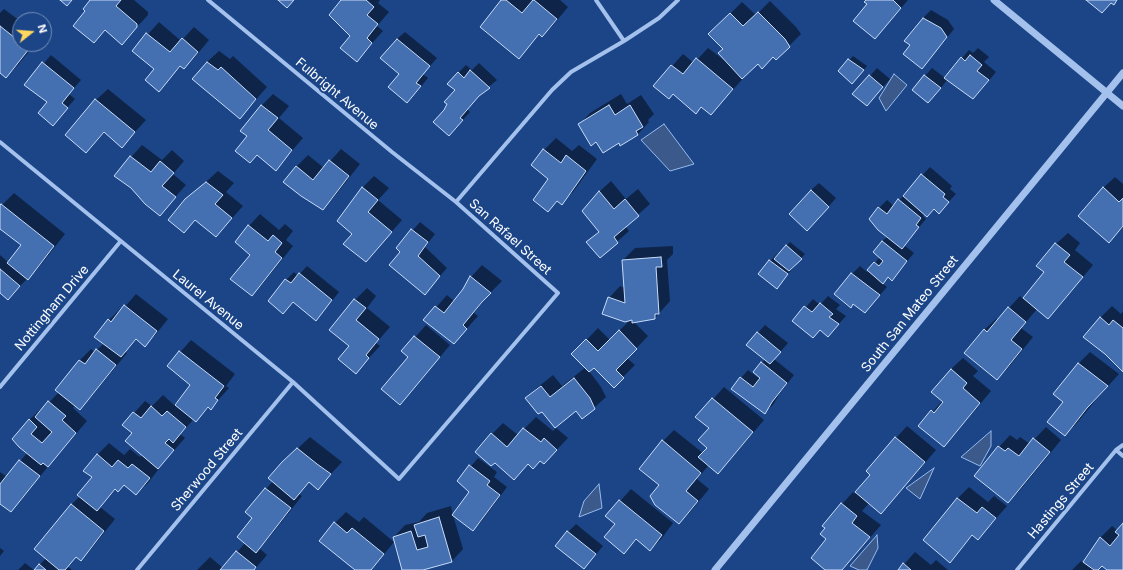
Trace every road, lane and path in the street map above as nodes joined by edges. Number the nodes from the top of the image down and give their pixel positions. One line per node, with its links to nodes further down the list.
1 (208, 0): 10 (street, Fulbright Avenue)
2 (596, 0): 5 (street)
3 (678, 0): 5 (street, San Rafael Street)
4 (994, 0): 7 (street)
5 (624, 40): 10 (street, San Rafael Street)
6 (1123, 73): 7 (street, South San Mateo Street)
7 (1107, 93): 8 (street); 19 (street, South San Mateo Street)
8 (1123, 106)
9 (0, 142): 11 (street, Laurel Avenue)
10 (456, 202): 17 (street, San Rafael Street)
11 (120, 242): 12 (street, Laurel Avenue); 13 (street, Nottingham Drive)
12 (293, 382): 17 (street, Laurel Avenue); 18 (street, Sherwood Street)
13 (0, 387)
14 (1123, 446): 15 (street, Hastings Street)
15 (1116, 450): 16 (street); 20 (street, Hastings Street)
16 (1123, 456)
17 (399, 478)
18 (137, 570)
19 (715, 570)
20 (1017, 570)

